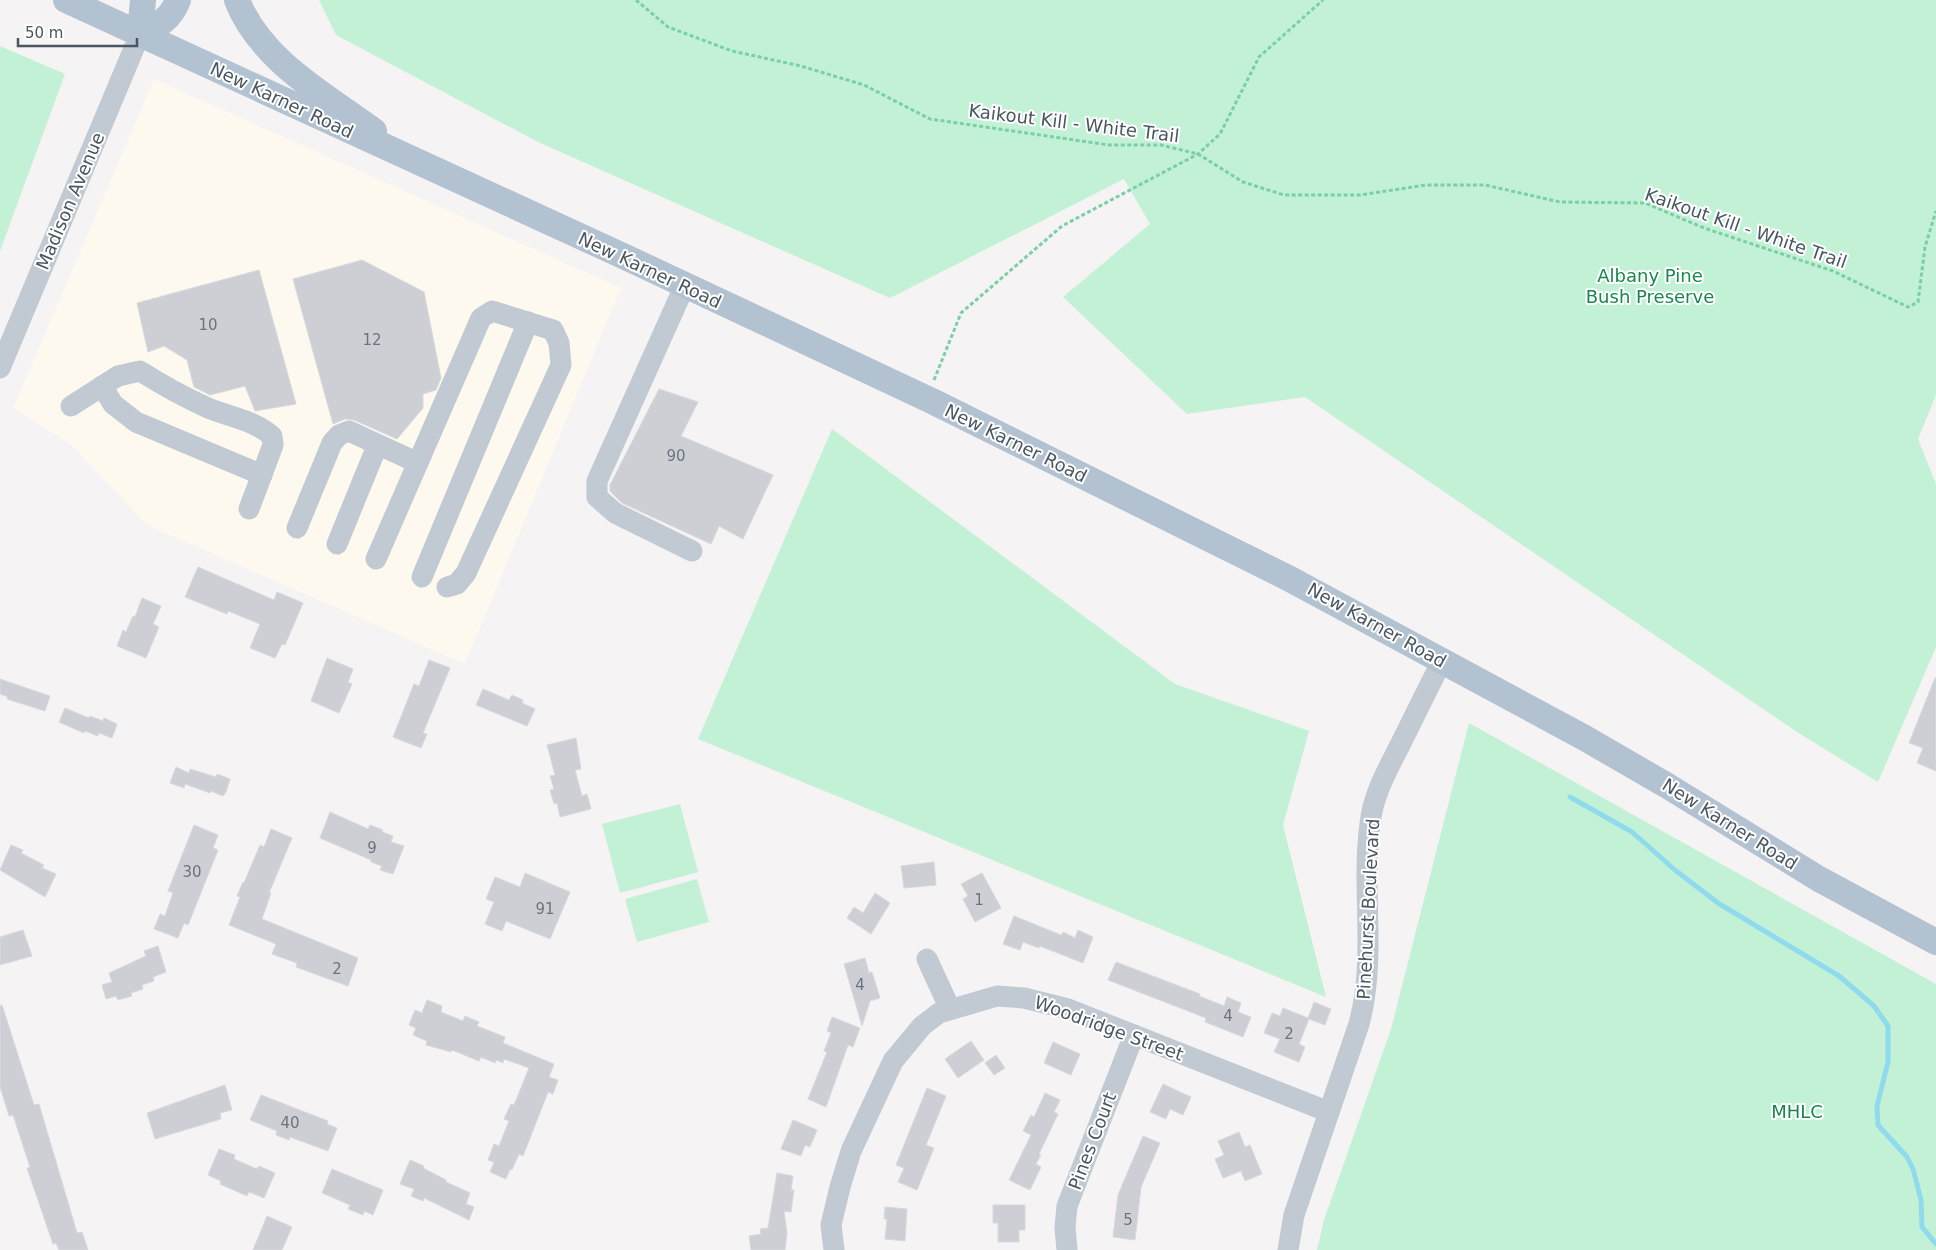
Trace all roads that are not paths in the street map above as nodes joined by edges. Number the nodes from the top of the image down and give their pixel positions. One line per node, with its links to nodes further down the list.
1 (66, 0): 5 (main road, New Karner Road)
2 (143, 0): 5 (main road)
3 (178, 0): 5 (main road)
4 (237, 0): 6 (main road)
5 (140, 34): 6 (main road, New Karner Road); 9 (street, Madison Avenue)
6 (420, 163): 7 (main road, New Karner Road)
7 (685, 285): 18 (street); 22 (main road, New Karner Road)
8 (528, 322): 13 (street); 20 (street); 21 (street)
9 (0, 368)
10 (102, 386): 11 (street); 14 (street); 14 (street)
11 (71, 406)
12 (377, 446): 13 (street); 16 (street); 17 (street)
13 (418, 463): 19 (street)
14 (262, 475): 15 (street)
15 (249, 509)
16 (296, 528)
17 (337, 544)
18 (692, 551)
19 (376, 559)
20 (422, 577)
21 (447, 587)
22 (1442, 661): 23 (main road, New Karner Road); 27 (street, Pinehurst Boulevard)
23 (1936, 942)
24 (927, 959): 25 (street)
25 (950, 1009): 26 (street, Woodridge Street); 28 (street, Woodridge Street)
26 (1134, 1035): 27 (street, Woodridge Street); 29 (street, Pines Court)
27 (1329, 1112): 30 (street, Pinehurst Boulevard)
28 (834, 1250)
29 (1067, 1250)
30 (1288, 1250)

